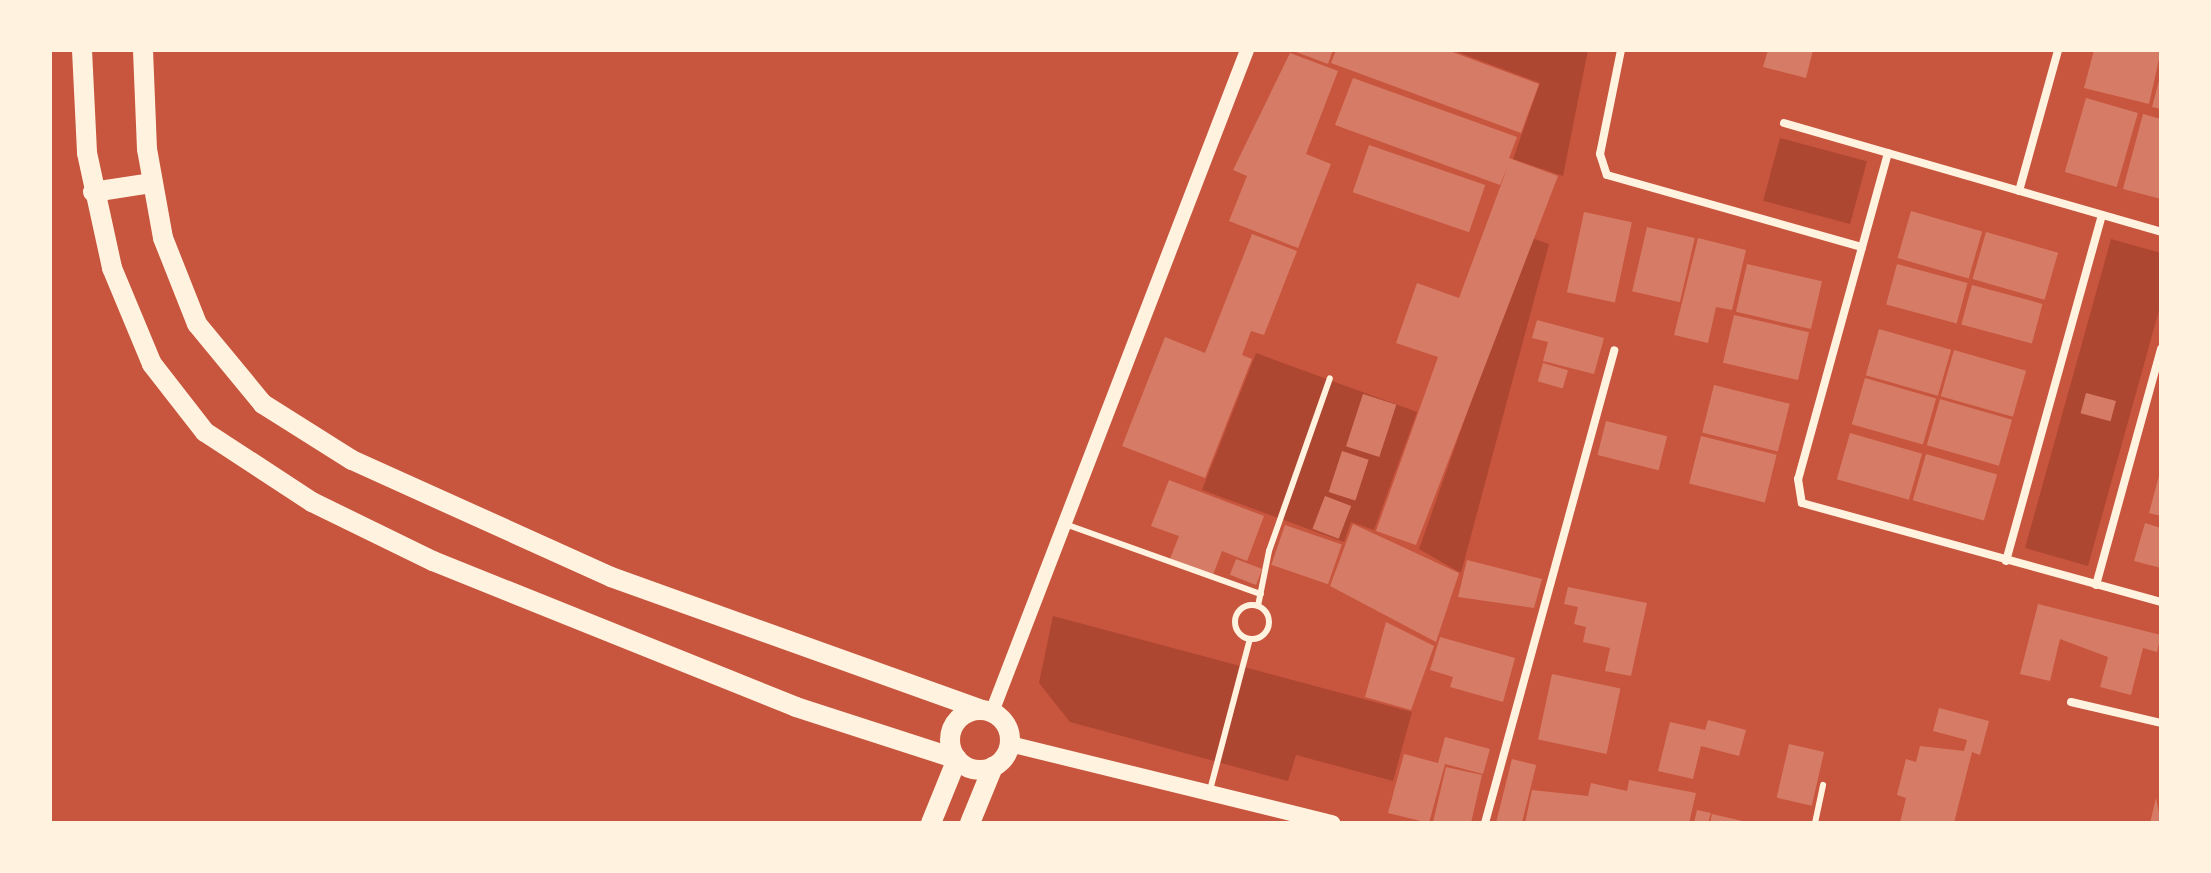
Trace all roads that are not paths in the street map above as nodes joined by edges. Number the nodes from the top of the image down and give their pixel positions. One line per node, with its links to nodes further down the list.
1 (82, 50): 10 (highway)
2 (143, 50): 8 (highway)
3 (1247, 50): 17 (street)
4 (1621, 50): 13 (street)
5 (2058, 50): 9 (street)
6 (1784, 123): 7 (street)
7 (1888, 153): 9 (street); 13 (street)
8 (152, 183): 10 (highway); 25 (highway)
9 (2019, 191): 11 (street)
10 (93, 192): 28 (highway)
11 (2102, 215): 12 (street); 18 (street)
12 (2161, 232)
13 (1862, 247): 18 (street)
14 (2161, 349): 19 (street)
15 (1614, 350): 35 (street)
16 (1330, 378): 20 (lane)
17 (1065, 524): 20 (lane); 25 (street)
18 (2006, 561): 19 (street)
19 (2096, 585): 21 (street)
20 (1261, 594): 22 (lane)
21 (2161, 602)
22 (1258, 606): 23 (lane); 23 (lane)
23 (1250, 639): 31 (lane)
24 (2071, 702): 26 (street)
25 (987, 711): 27 (highway); 28 (highway)
26 (2161, 723)
27 (1010, 744): 29 (highway); 31 (main road)
28 (957, 759): 29 (highway); 32 (highway)
29 (993, 767): 33 (highway)
30 (1823, 785): 36 (lane)
31 (1210, 793): 34 (main road)
32 (931, 823)
33 (970, 823)
34 (1332, 823)
35 (1485, 823)
36 (1815, 823)

